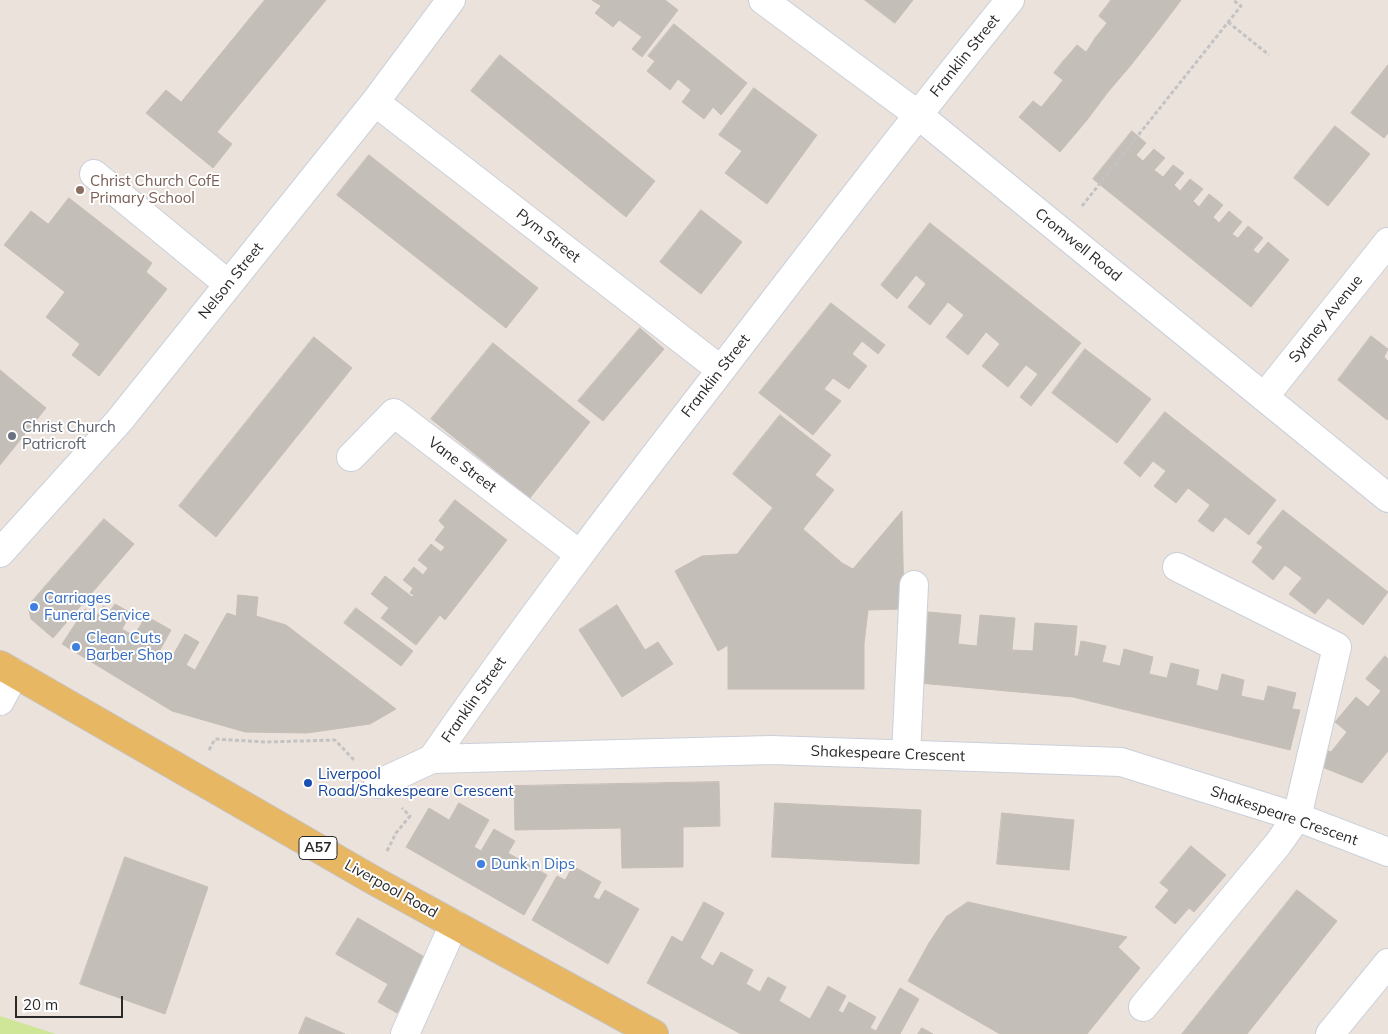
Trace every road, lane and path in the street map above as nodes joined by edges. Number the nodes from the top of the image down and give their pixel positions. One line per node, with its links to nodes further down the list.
1 (451, 0): 7 (street, Nelson Street)
2 (763, 0): 8 (street, Cromwell Road)
3 (1010, 0): 8 (street, Franklin Street)
4 (1233, 0): 5 (path)
5 (1228, 22): 6 (path); 10 (path)
6 (1270, 55)
7 (375, 102): 12 (street, Nelson Street); 13 (street, Pym Street)
8 (917, 114): 10 (street, Cromwell Road); 13 (street, Franklin Street)
9 (94, 174): 12 (street)
10 (1062, 232): 14 (street, Cromwell Road)
11 (1388, 242): 14 (street, Sydney Avenue)
12 (228, 284): 17 (street, Nelson Street)
13 (721, 370): 18 (street, Franklin Street)
14 (1264, 397): 16 (street, Cromwell Road)
15 (351, 457): 18 (street, Vane Street)
16 (1388, 498)
17 (0, 553)
18 (580, 554): 24 (street, Franklin Street)
19 (1177, 567): 27 (street)
20 (914, 585): 23 (street)
21 (8, 669): 22 (street); 25 (main road, Liverpool Road / A57)
22 (0, 701)
23 (906, 755): 24 (street, Shakespeare Crescent); 27 (street, Shakespeare Crescent)
24 (432, 759): 26 (street, Shakespeare Crescent)
25 (193, 776): 26 (path); 29 (main road, Liverpool Road / A57)
26 (378, 784): 29 (path)
27 (1297, 817): 28 (street, Shakespeare Crescent); 32 (street)
28 (1388, 852)
29 (374, 880): 30 (main road, Liverpool Road / A57)
30 (454, 924): 33 (street); 34 (main road, Liverpool Road / A57)
31 (1388, 963): 35 (street)
32 (1143, 1007)
33 (405, 1034)
34 (654, 1034)
35 (1330, 1034)

